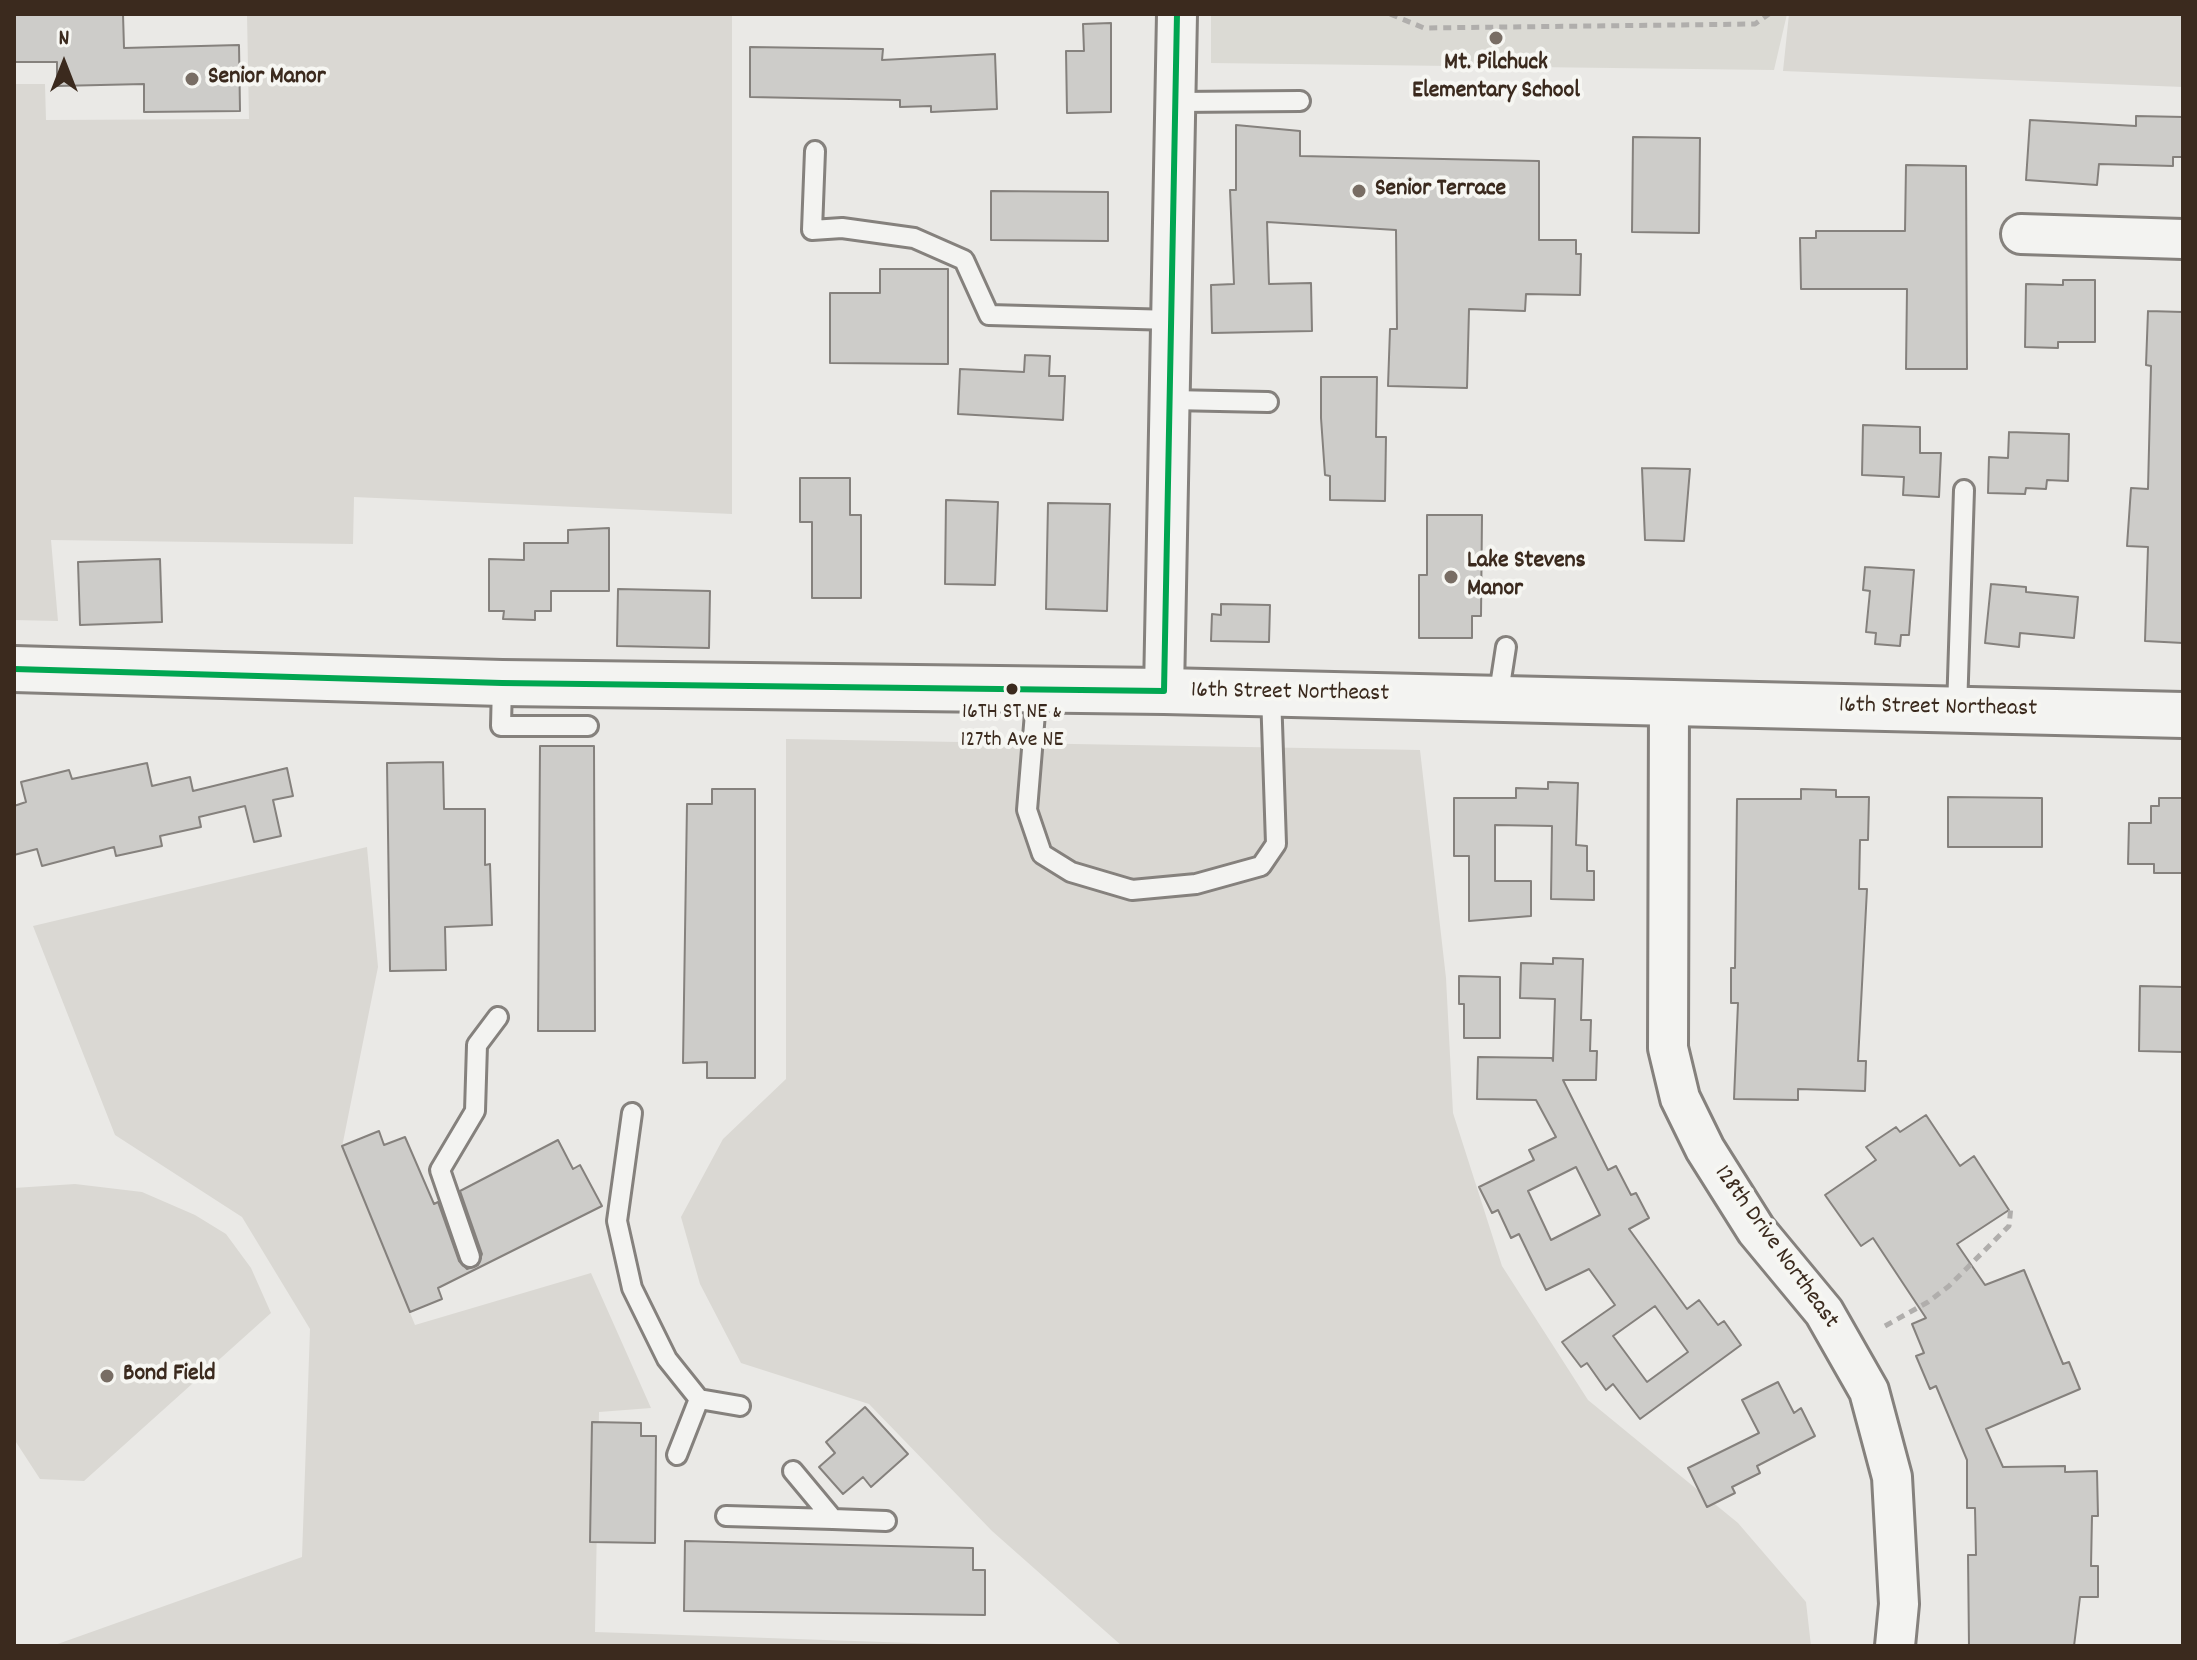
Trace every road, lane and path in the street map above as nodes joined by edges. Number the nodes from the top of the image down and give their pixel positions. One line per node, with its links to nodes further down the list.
1 (1177, 14): 5 (street)
2 (1390, 14): 3 (path)
3 (1769, 14)
4 (1300, 101): 5 (lane)
5 (1177, 102): 9 (street)
6 (815, 151): 9 (lane)
7 (2021, 234): 8 (street)
8 (2183, 239)
9 (1173, 320): 10 (street)
10 (1171, 400): 11 (lane); 17 (street)
11 (1268, 402)
12 (1964, 490): 21 (lane)
13 (1506, 647): 19 (lane)
14 (14, 669): 15 (street, 16th Street Northeast)
15 (502, 683): 16 (street, 16th Street Northeast); 23 (lane)
16 (1037, 689): 17 (street, 16th Street Northeast); 18 (lane)
17 (1164, 691): 18 (street, 16th Street Northeast)
18 (1271, 693): 19 (street, 16th Street Northeast)
19 (1498, 699): 20 (street, 16th Street Northeast)
20 (1669, 703): 21 (street, 16th Street Northeast); 36 (street, 128th Drive Northeast)
21 (1957, 710): 22 (street, 16th Street Northeast)
22 (2183, 715)
23 (588, 726)
24 (498, 1017): 27 (lane)
25 (632, 1113): 29 (lane)
26 (2011, 1206): 28 (path)
27 (470, 1257)
28 (1885, 1326)
29 (699, 1399): 30 (lane); 31 (lane)
30 (740, 1406)
31 (677, 1455)
32 (793, 1471): 34 (lane)
33 (726, 1516): 34 (lane)
34 (833, 1519): 35 (lane)
35 (886, 1521)
36 (1895, 1646)

